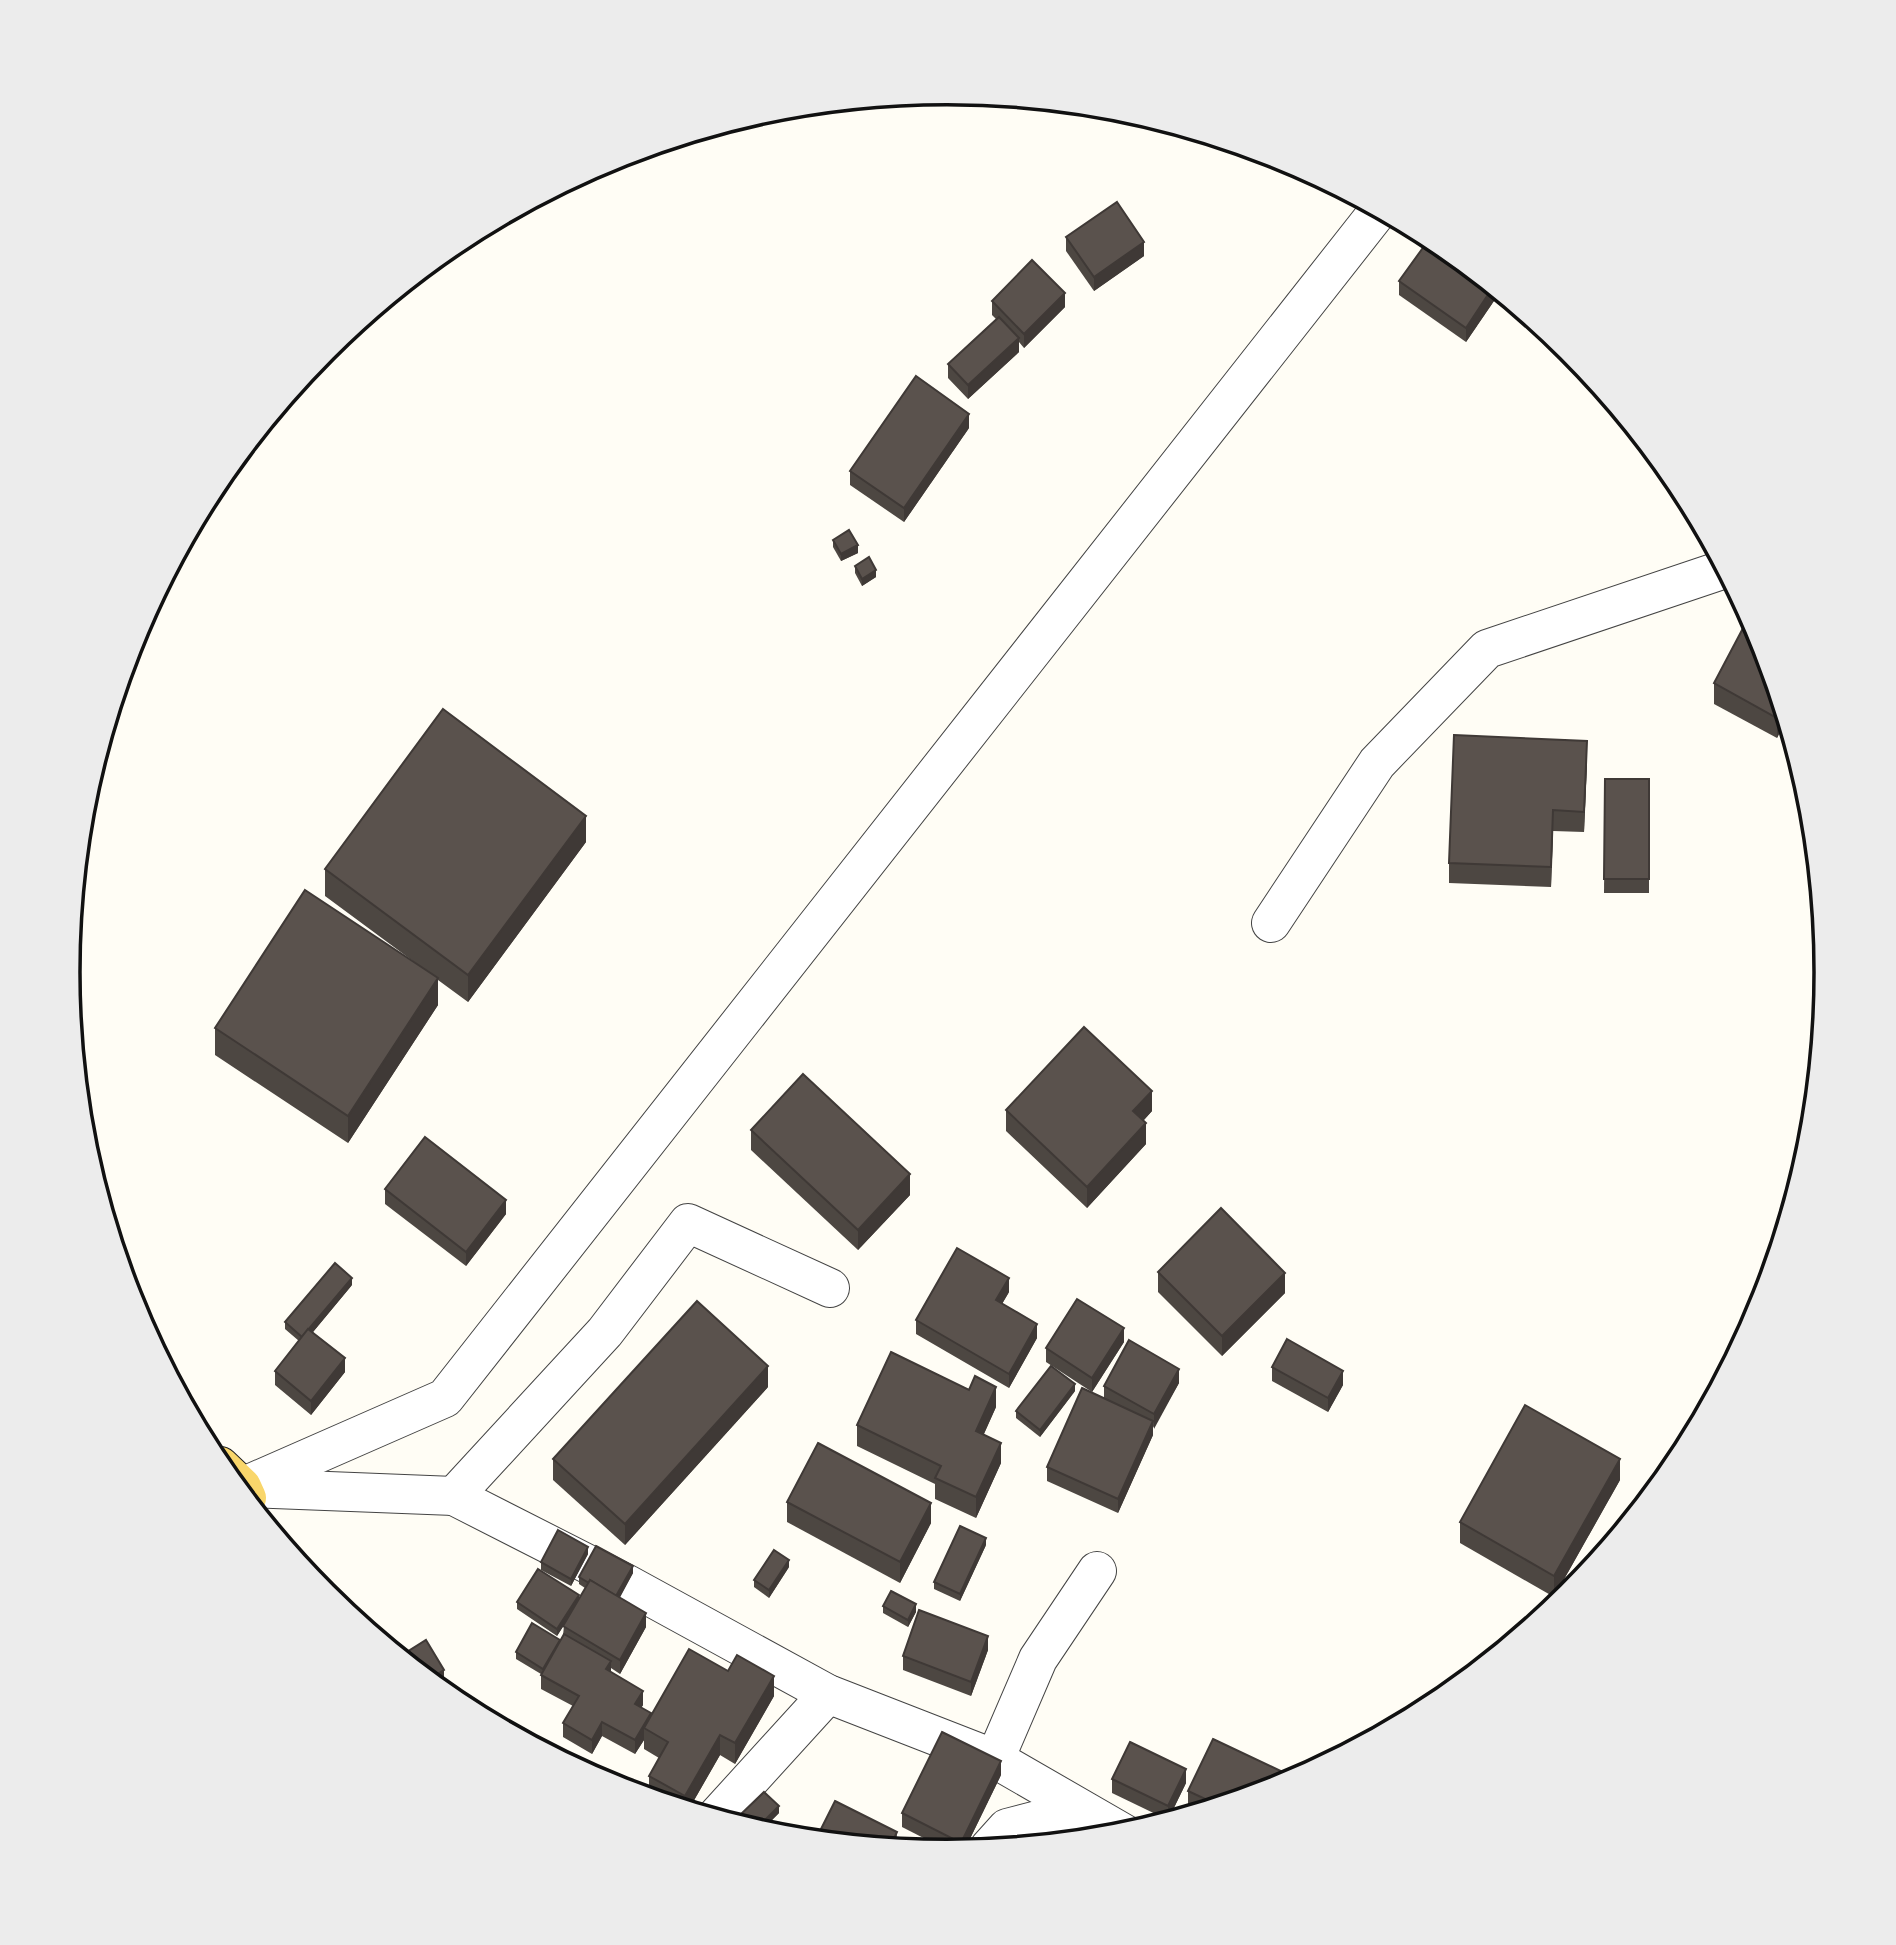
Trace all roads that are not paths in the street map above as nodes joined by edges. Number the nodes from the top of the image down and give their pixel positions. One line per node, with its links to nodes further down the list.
1 (1374, 217): 5 (street)
2 (1717, 572): 3 (street)
3 (1271, 923)
4 (830, 1288): 7 (street)
5 (245, 1480)
6 (249, 1485): 7 (street)
7 (454, 1496): 9 (street)
8 (1097, 1571): 10 (street)
9 (828, 1694): 10 (street); 12 (street)
10 (995, 1759): 11 (street)
11 (1080, 1809): 13 (street); 14 (street)
12 (723, 1810)
13 (1108, 1825)
14 (998, 1838)

